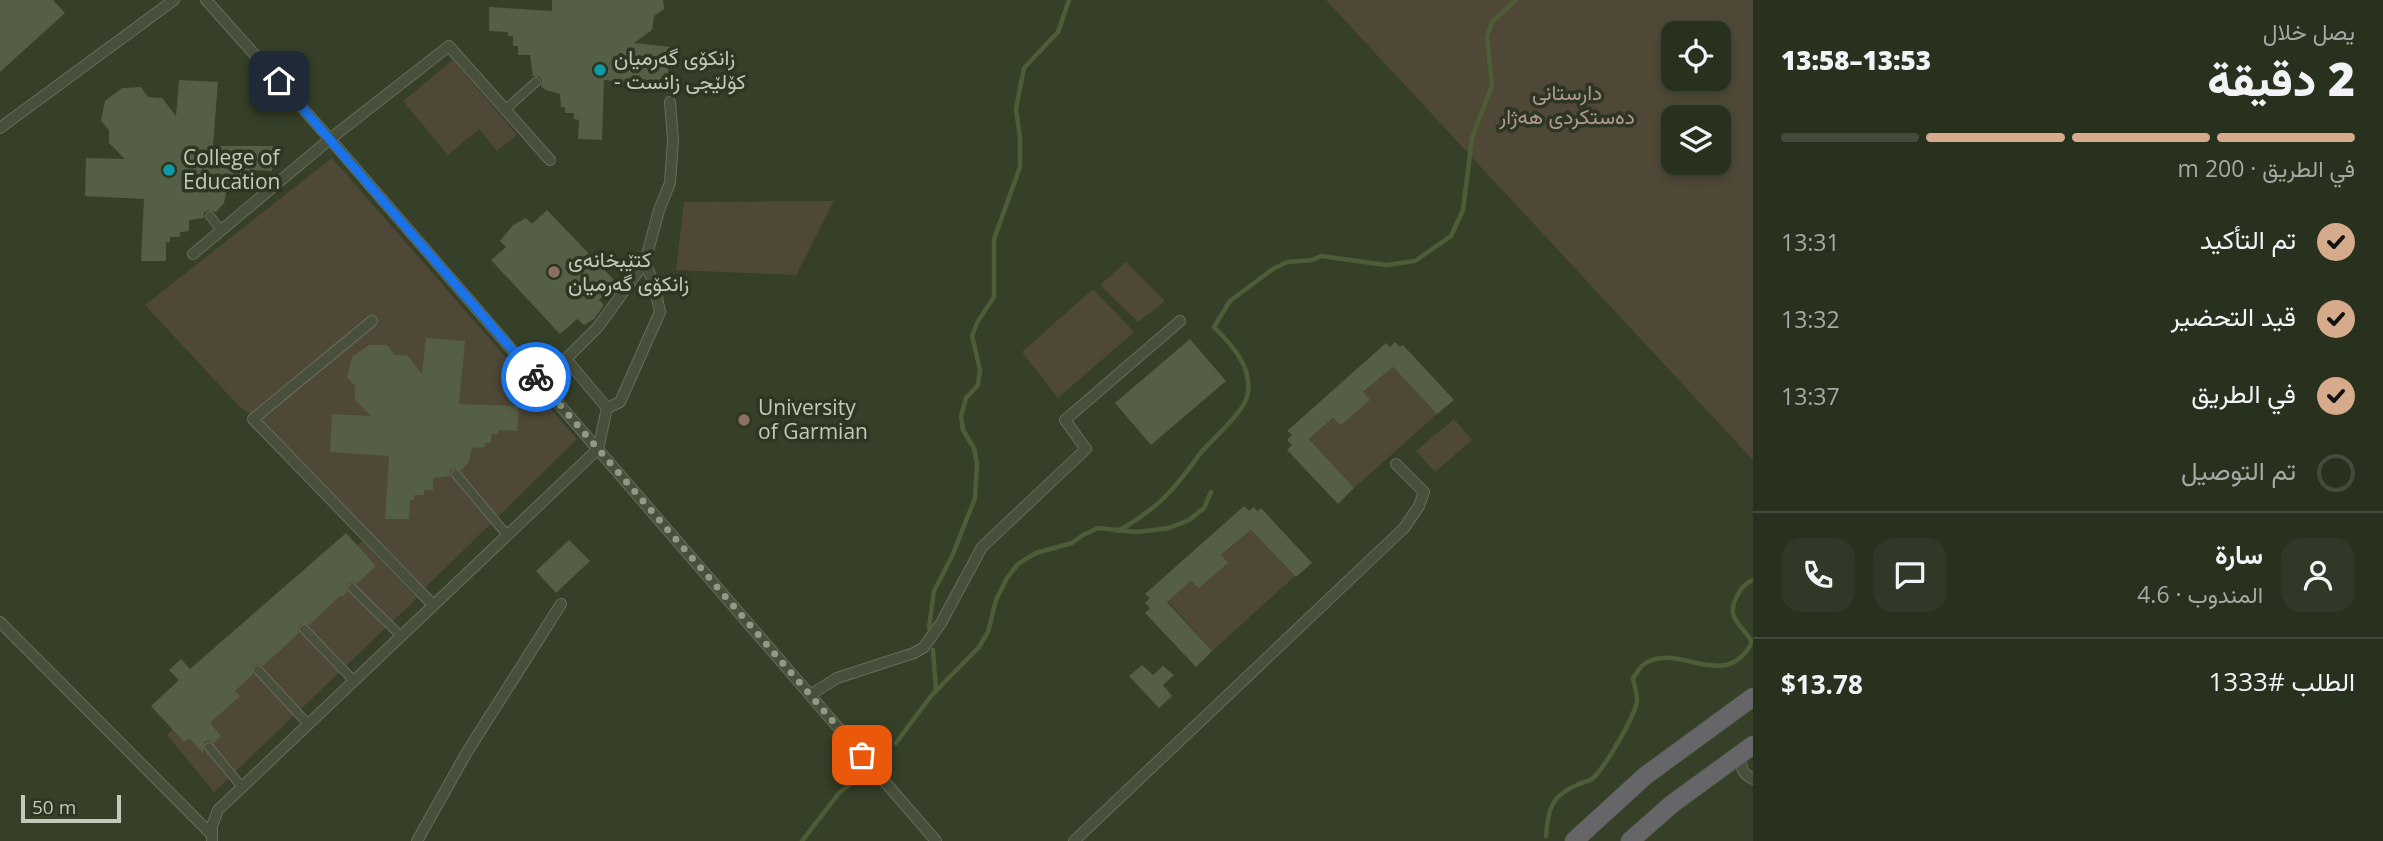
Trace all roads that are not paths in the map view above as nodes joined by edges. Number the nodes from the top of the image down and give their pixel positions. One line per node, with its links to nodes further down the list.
1 (174, 0): 6 (street)
2 (206, 0): 7 (street)
3 (536, 82): 5 (street)
4 (670, 102): 12 (street)
5 (506, 109): 7 (street); 8 (street)
6 (0, 128)
7 (331, 139): 10 (street); 16 (street)
8 (550, 160)
9 (210, 216): 10 (street)
10 (221, 230): 11 (street)
11 (193, 254)
12 (645, 262): 15 (street); 15 (street)
13 (372, 321): 22 (street)
14 (1180, 321): 28 (street)
15 (607, 408): 16 (street)
16 (598, 449): 19 (street); 28 (street)
17 (1396, 464): 38 (street)
18 (456, 474): 19 (street)
19 (507, 535): 22 (street)
20 (352, 588): 25 (street)
21 (561, 604): 36 (street)
22 (433, 605): 25 (street)
23 (0, 622): 35 (street)
24 (304, 629): 27 (street)
25 (401, 636): 27 (street)
26 (258, 670): 30 (street)
27 (354, 681): 30 (street)
28 (810, 695): 37 (street)
29 (1753, 696): 39 (highway)
30 (308, 724): 34 (street)
31 (209, 747): 34 (street)
32 (1746, 749): 33 (street); 40 (highway)
33 (1753, 779)
34 (242, 787): 35 (street)
35 (211, 838)
36 (417, 841)
37 (936, 841)
38 (1074, 841)
39 (1574, 841)
40 (1630, 841)

